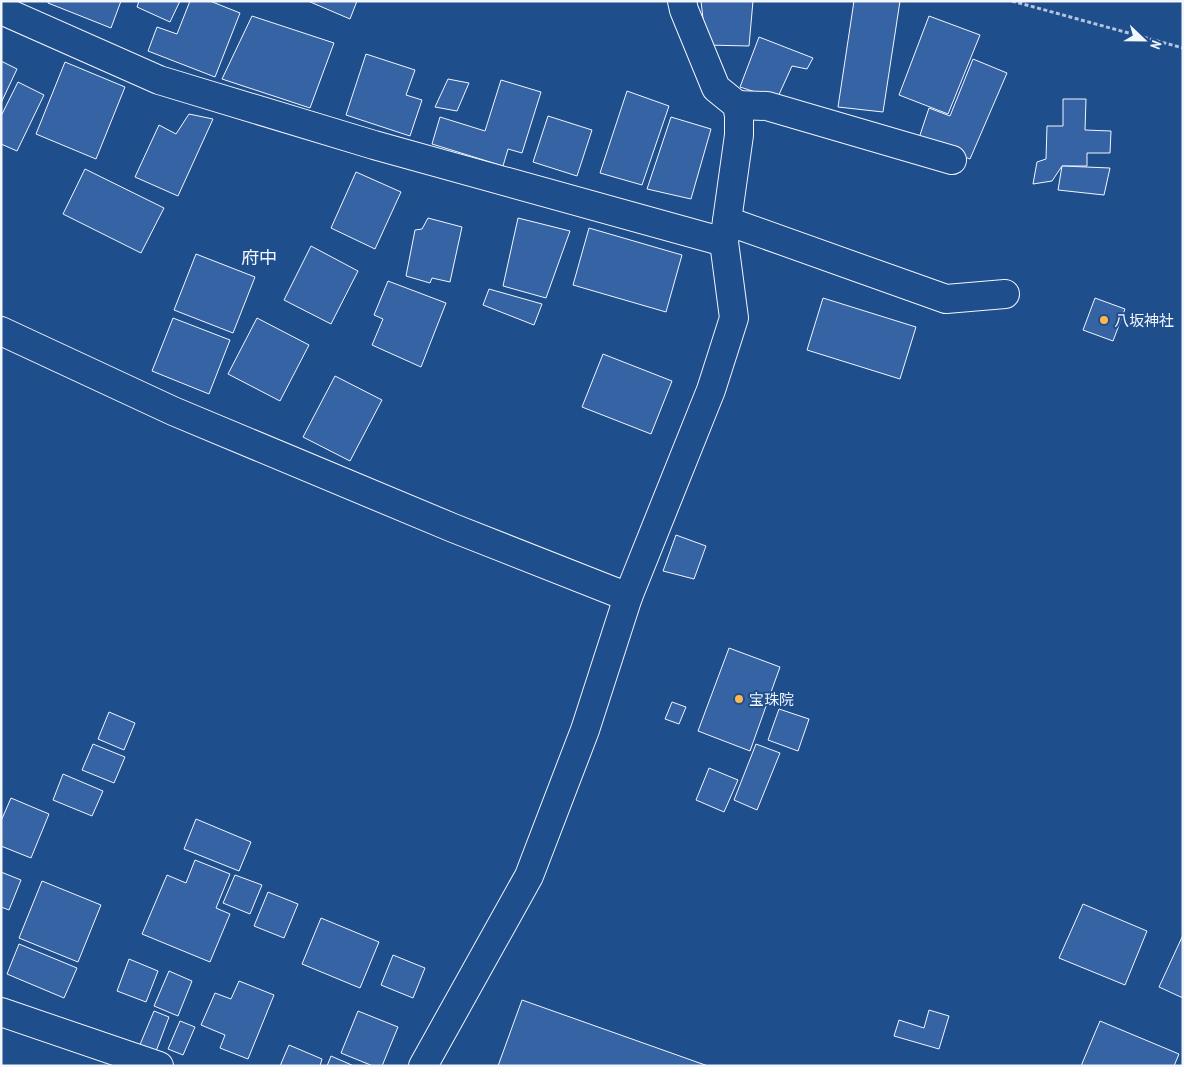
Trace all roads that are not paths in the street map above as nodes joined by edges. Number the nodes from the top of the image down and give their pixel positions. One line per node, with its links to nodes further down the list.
1 (682, 1): 3 (street)
2 (1, 10): 5 (street)
3 (737, 105): 4 (street); 5 (street)
4 (952, 160)
5 (726, 231): 6 (street); 8 (street)
6 (1006, 294)
7 (1, 331): 8 (street)
8 (628, 597): 11 (street)
9 (1, 1012): 10 (street)
10 (159, 1066)
11 (423, 1066)

